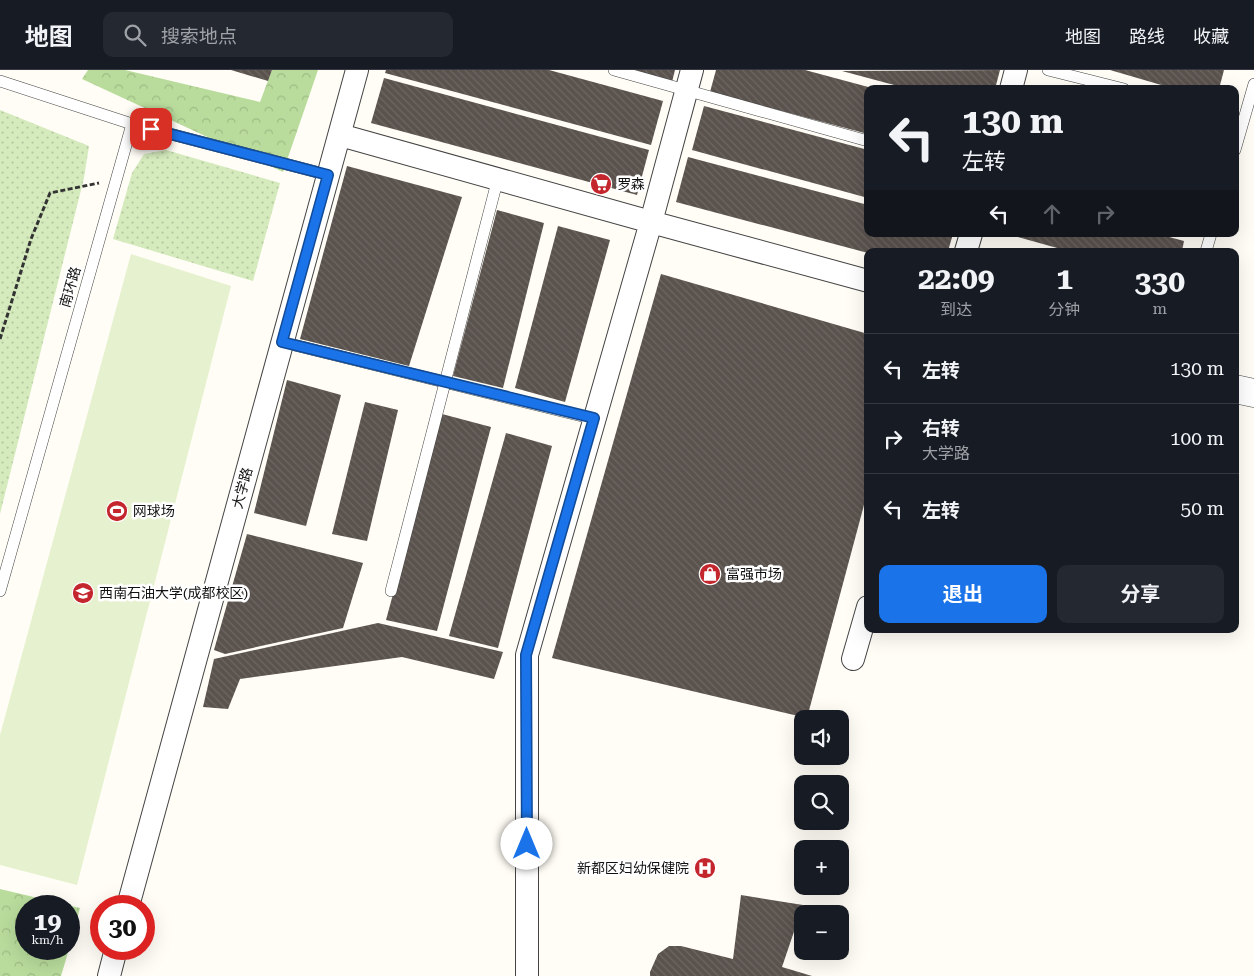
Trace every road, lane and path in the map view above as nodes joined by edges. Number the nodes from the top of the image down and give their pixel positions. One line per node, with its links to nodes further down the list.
1 (357, 70): 12 (street, 大学路)
2 (614, 70): 5 (lane)
3 (1016, 70): 8 (street)
4 (1048, 70): 9 (lane)
5 (690, 80): 13 (lane); 17 (street)
6 (0, 81): 11 (lane)
7 (1254, 84): 10 (lane)
8 (1012, 85)
9 (1108, 85)
10 (1240, 117)
11 (132, 124): 14 (lane); 16 (lane, 南环路)
12 (340, 134): 14 (street, 大学路); 15 (street)
13 (864, 140)
14 (328, 175): 20 (street, 大学路)
15 (498, 178): 17 (street); 21 (lane)
16 (116, 180): 19 (path); 25 (lane, 南环路)
17 (651, 222): 18 (street); 24 (street)
18 (864, 280)
19 (0, 339)
20 (282, 342): 21 (lane); 29 (street, 大学路)
21 (444, 382): 24 (lane); 26 (lane)
22 (1239, 390): 23 (street)
23 (1254, 394)
24 (594, 418): 32 (street)
25 (0, 591)
26 (391, 591)
27 (864, 621): 28 (street)
28 (853, 659)
29 (131, 895)
30 (113, 960): 31 (street)
31 (109, 976)
32 (527, 976)

